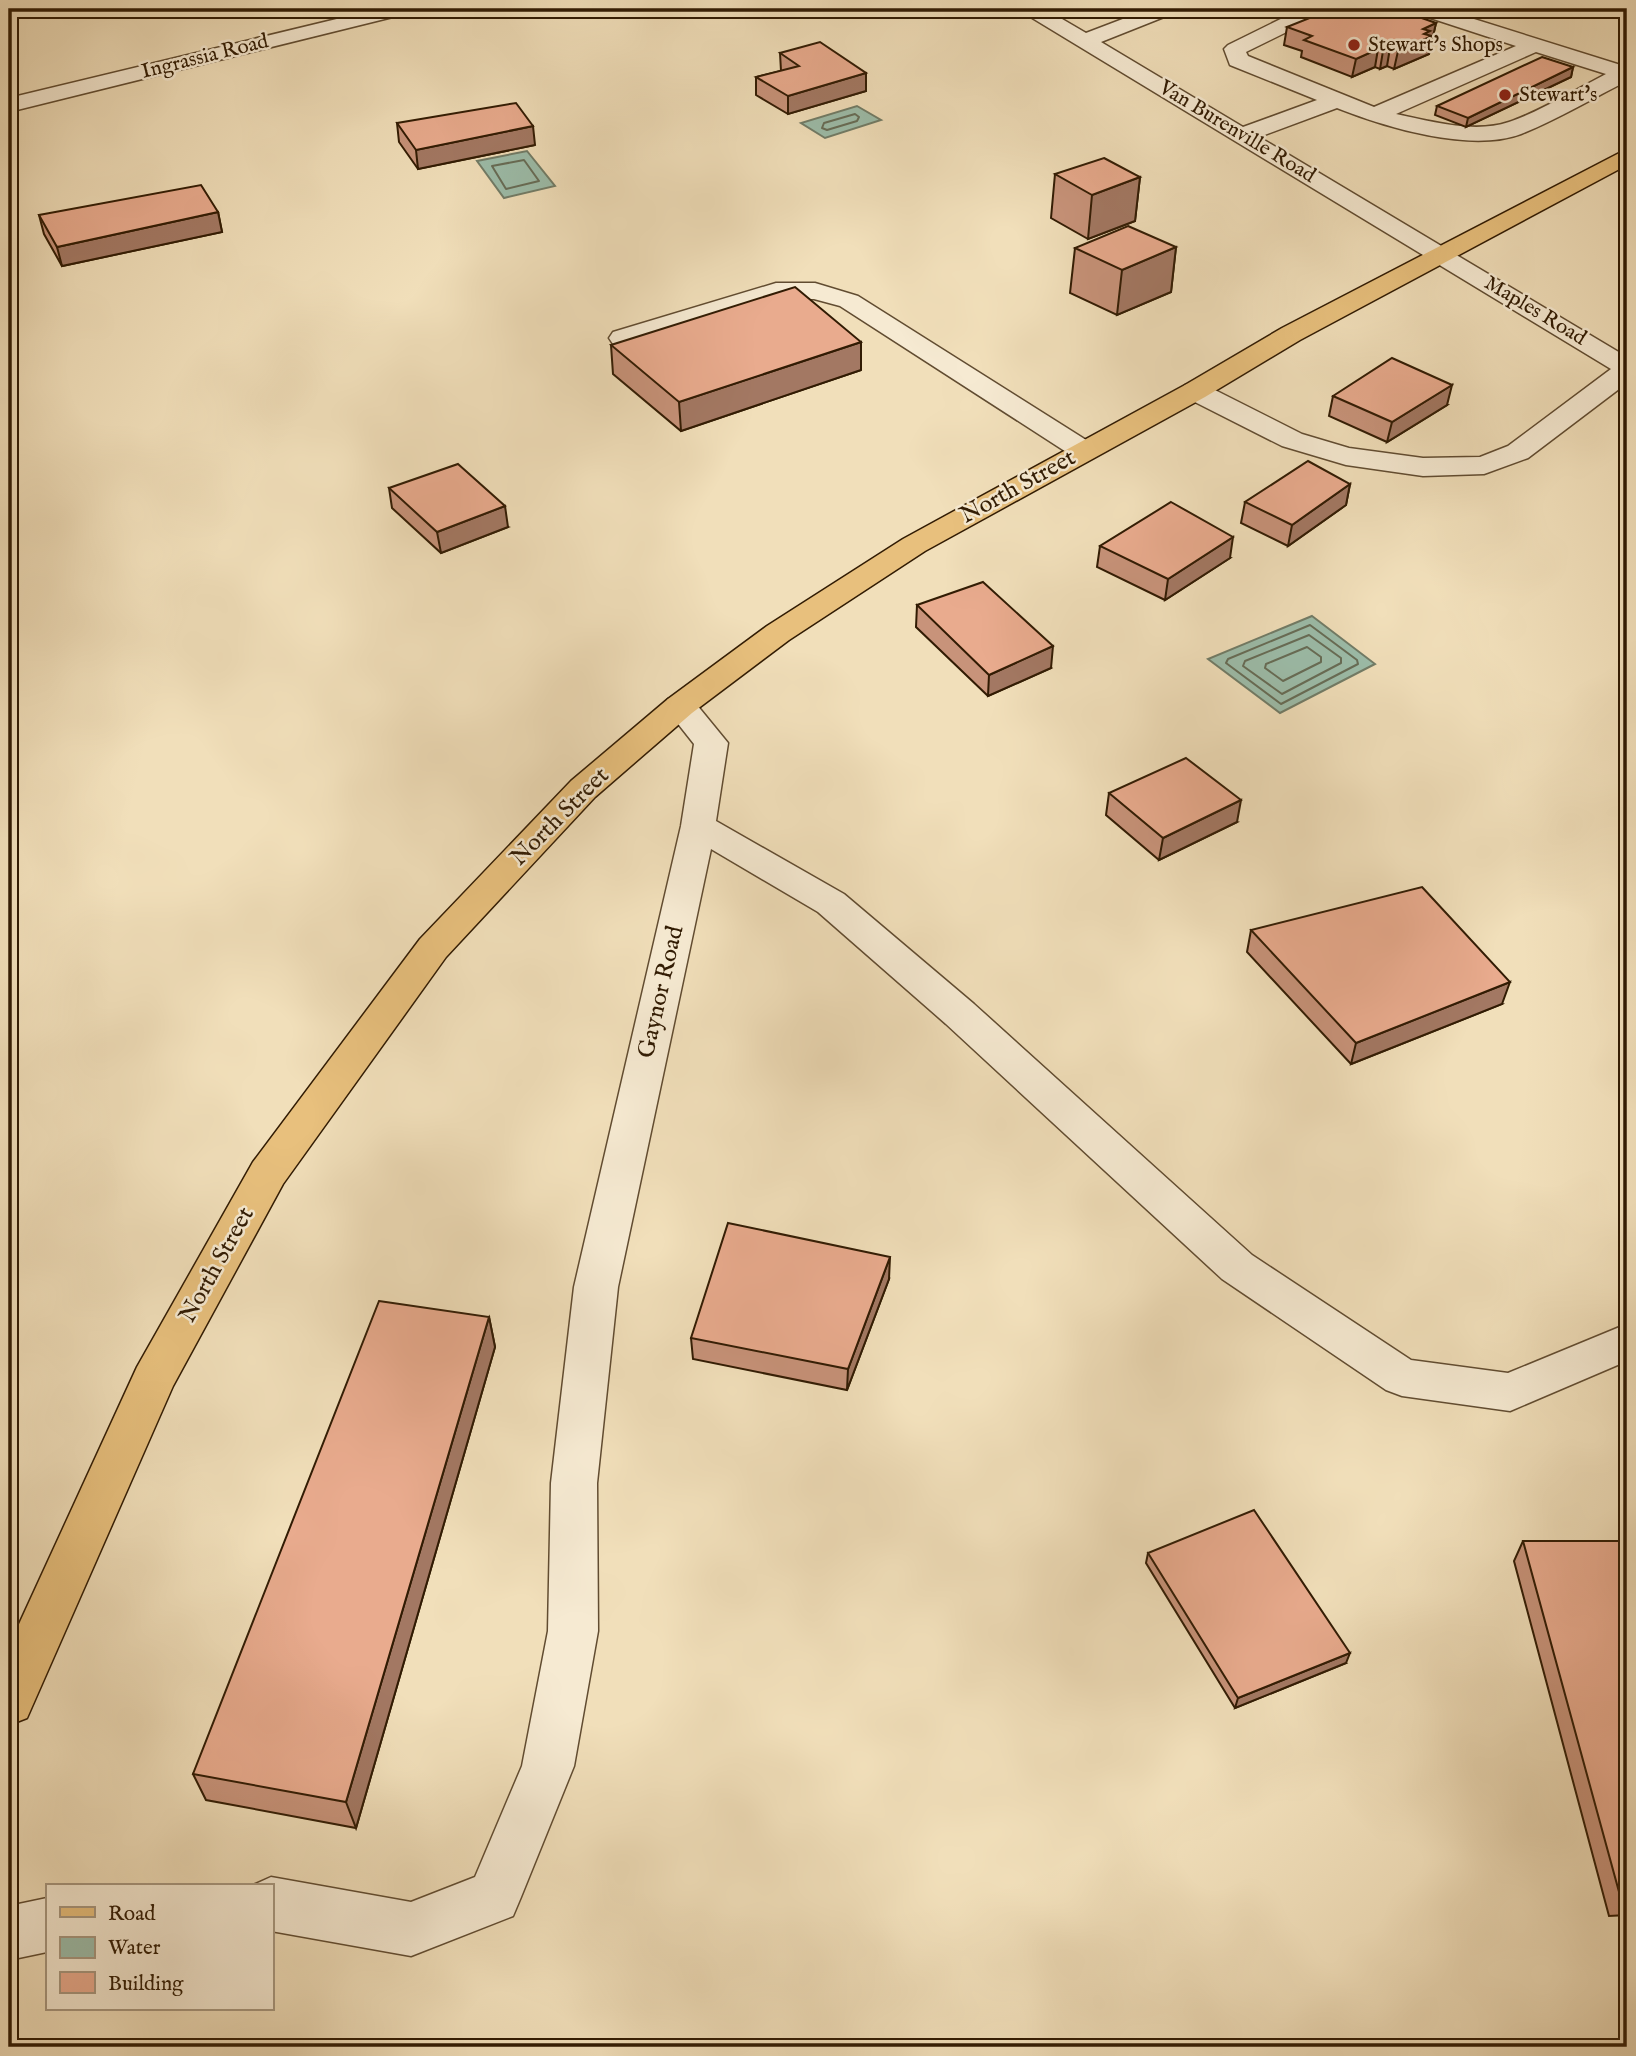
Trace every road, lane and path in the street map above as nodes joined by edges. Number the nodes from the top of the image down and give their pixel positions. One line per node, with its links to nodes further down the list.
1 (402, 9): 19 (street, Ingrassia Road)
2 (1031, 9): 6 (street, Van Burenville Road)
3 (1167, 9): 6 (street)
4 (1323, 9): 16 (street)
5 (1422, 9): 7 (street)
6 (1085, 41): 24 (street, Van Burenville Road)
7 (1535, 44): 8 (street); 9 (street)
8 (1490, 64): 10 (street); 11 (street)
9 (1626, 74): 15 (street)
10 (1521, 75)
11 (1457, 78): 13 (street); 14 (street)
12 (1552, 86): 15 (street)
13 (1490, 89)
14 (1428, 91): 18 (street); 21 (street)
15 (1581, 96): 20 (street)
16 (1337, 100): 21 (street); 24 (street)
17 (1521, 101): 20 (street)
18 (1461, 103)
19 (9, 105)
20 (1550, 111): 23 (street)
21 (1374, 115): 23 (street)
22 (1492, 115): 23 (street)
23 (1521, 125)
24 (1242, 135): 26 (street, Van Burenville Road)
25 (1624, 162): 26 (main road, North Street)
26 (1442, 255): 28 (street, Maples Road); 29 (main road, North Street)
27 (622, 338): 30 (street)
28 (1627, 369): 29 (street)
29 (1195, 391): 30 (main road, North Street)
30 (1084, 451): 31 (main road, North Street)
31 (680, 706): 32 (street, Gaynor Road); 34 (main road, North Street)
32 (698, 826): 33 (street); 35 (street, Gaynor Road)
33 (1627, 1342)
34 (9, 1701)
35 (273, 1904)
36 (46, 1925): 37 (street)
37 (9, 1933)

